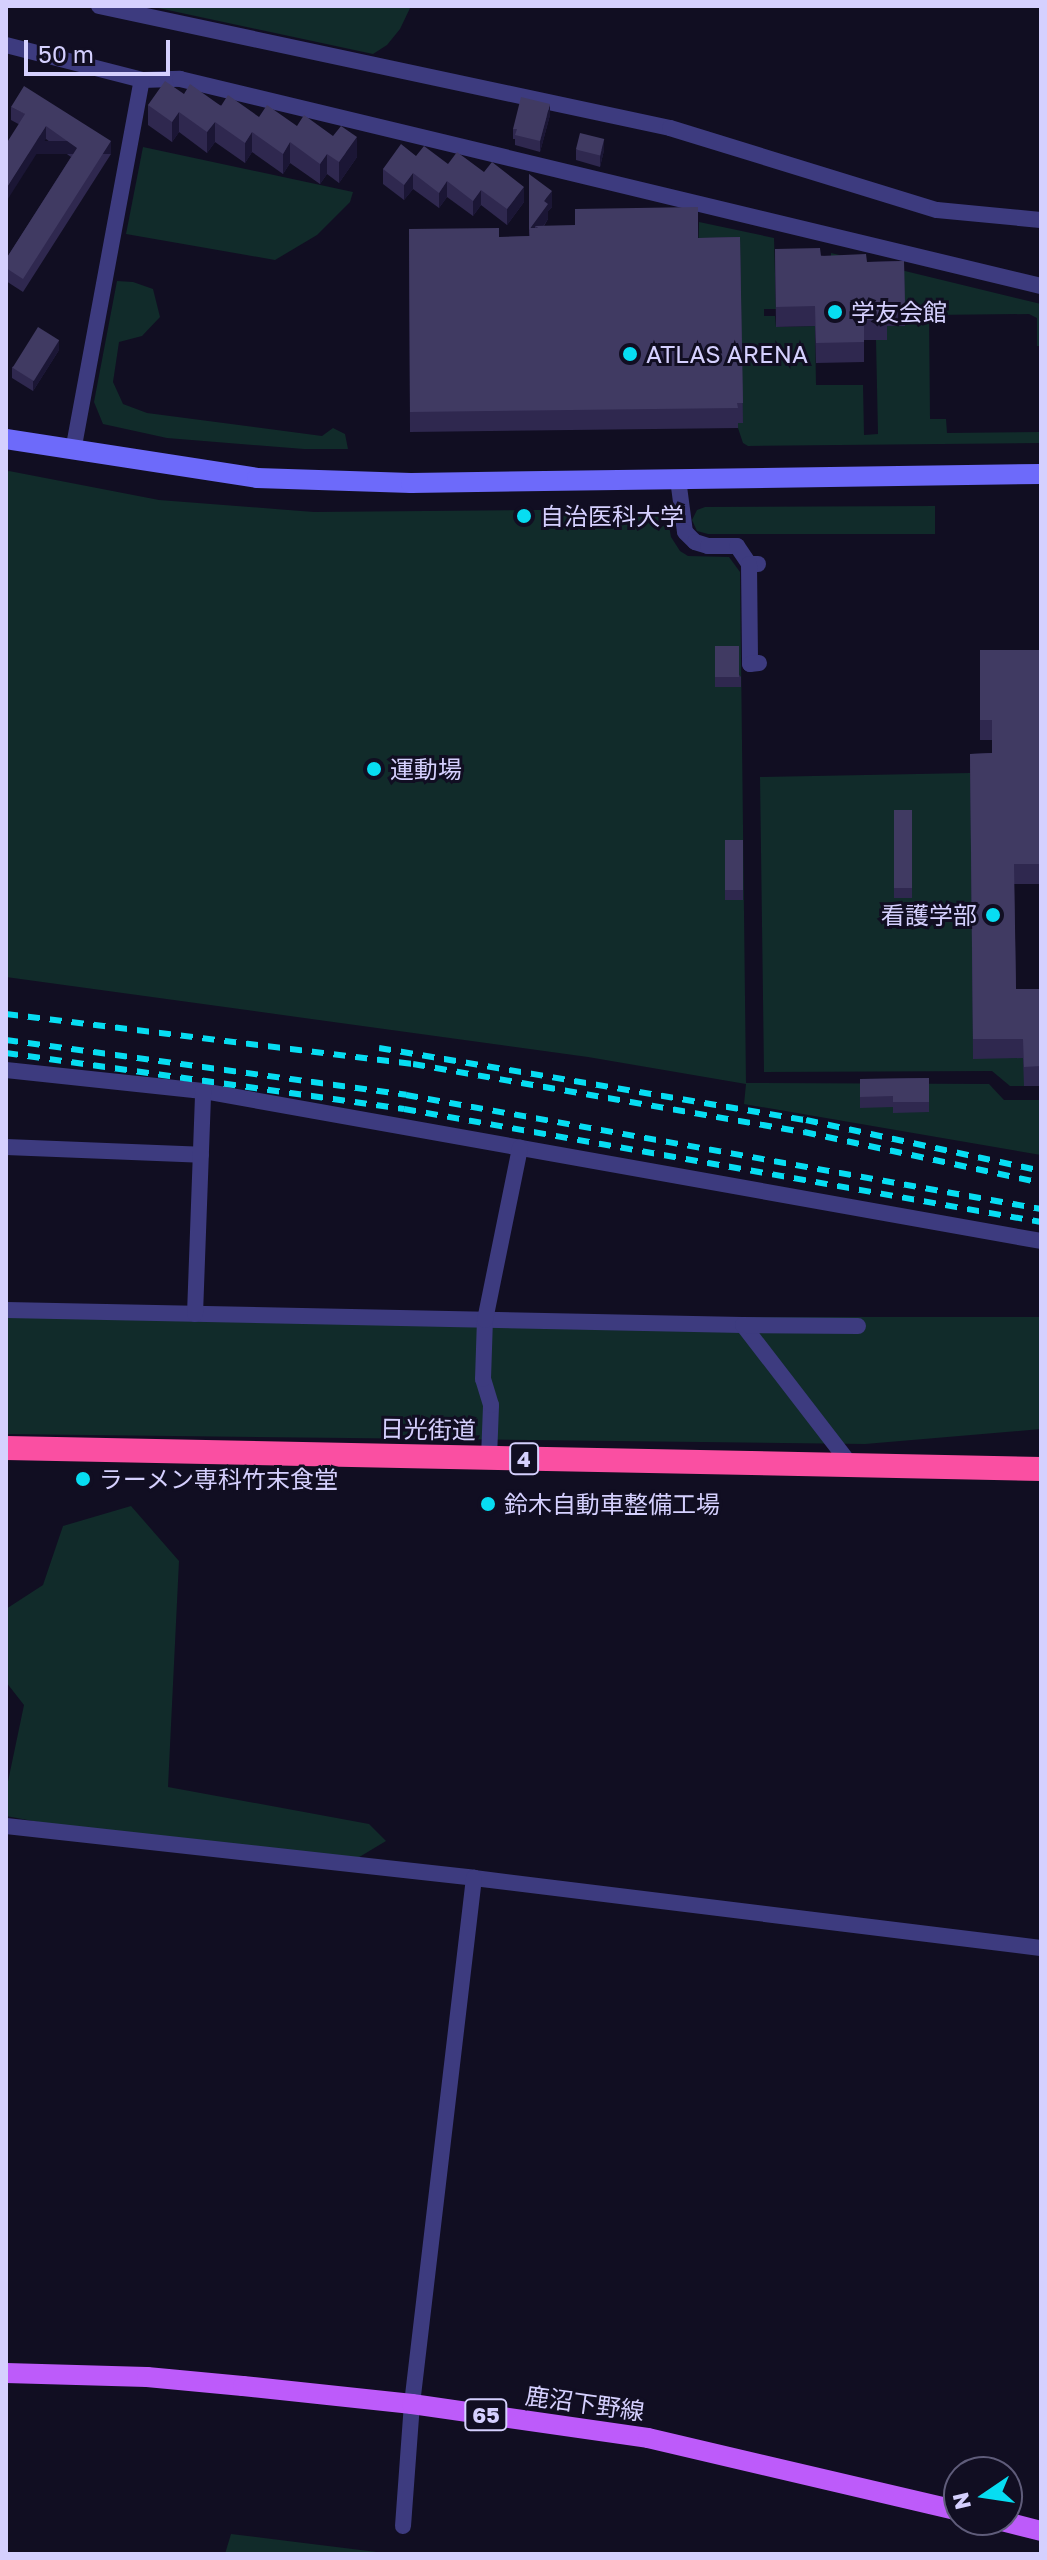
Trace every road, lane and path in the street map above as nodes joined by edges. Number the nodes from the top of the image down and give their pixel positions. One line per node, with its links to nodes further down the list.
1 (99, 6): 4 (street)
2 (6, 45): 3 (street)
3 (142, 80): 5 (street); 7 (street)
4 (1041, 220)
5 (1041, 286)
6 (6, 439): 7 (street)
7 (73, 451): 9 (street)
8 (1041, 474): 9 (street)
9 (678, 479): 10 (street)
10 (759, 663)
11 (6, 1070): 12 (street)
12 (203, 1091): 14 (street); 15 (street)
13 (6, 1147): 15 (street)
14 (520, 1148): 16 (street); 19 (street)
15 (201, 1155): 18 (street)
16 (1041, 1241)
17 (6, 1310): 18 (street)
18 (195, 1314): 19 (street)
19 (485, 1320): 20 (street); 23 (street)
20 (743, 1325): 21 (street); 24 (street)
21 (858, 1326)
22 (6, 1448): 23 (highway, 日光街道 / 4)
23 (489, 1458): 24 (highway, 日光街道 / 4)
24 (850, 1464): 25 (highway, 日光街道 / 4)
25 (1041, 1469)
26 (6, 1826): 27 (street)
27 (474, 1878): 28 (street); 30 (street)
28 (1041, 1948)
29 (6, 2373): 30 (main road, 鹿沼下野線 / 65)
30 (412, 2404): 31 (main road, 鹿沼下野線 / 65); 32 (street)
31 (943, 2507)
32 (403, 2526)

